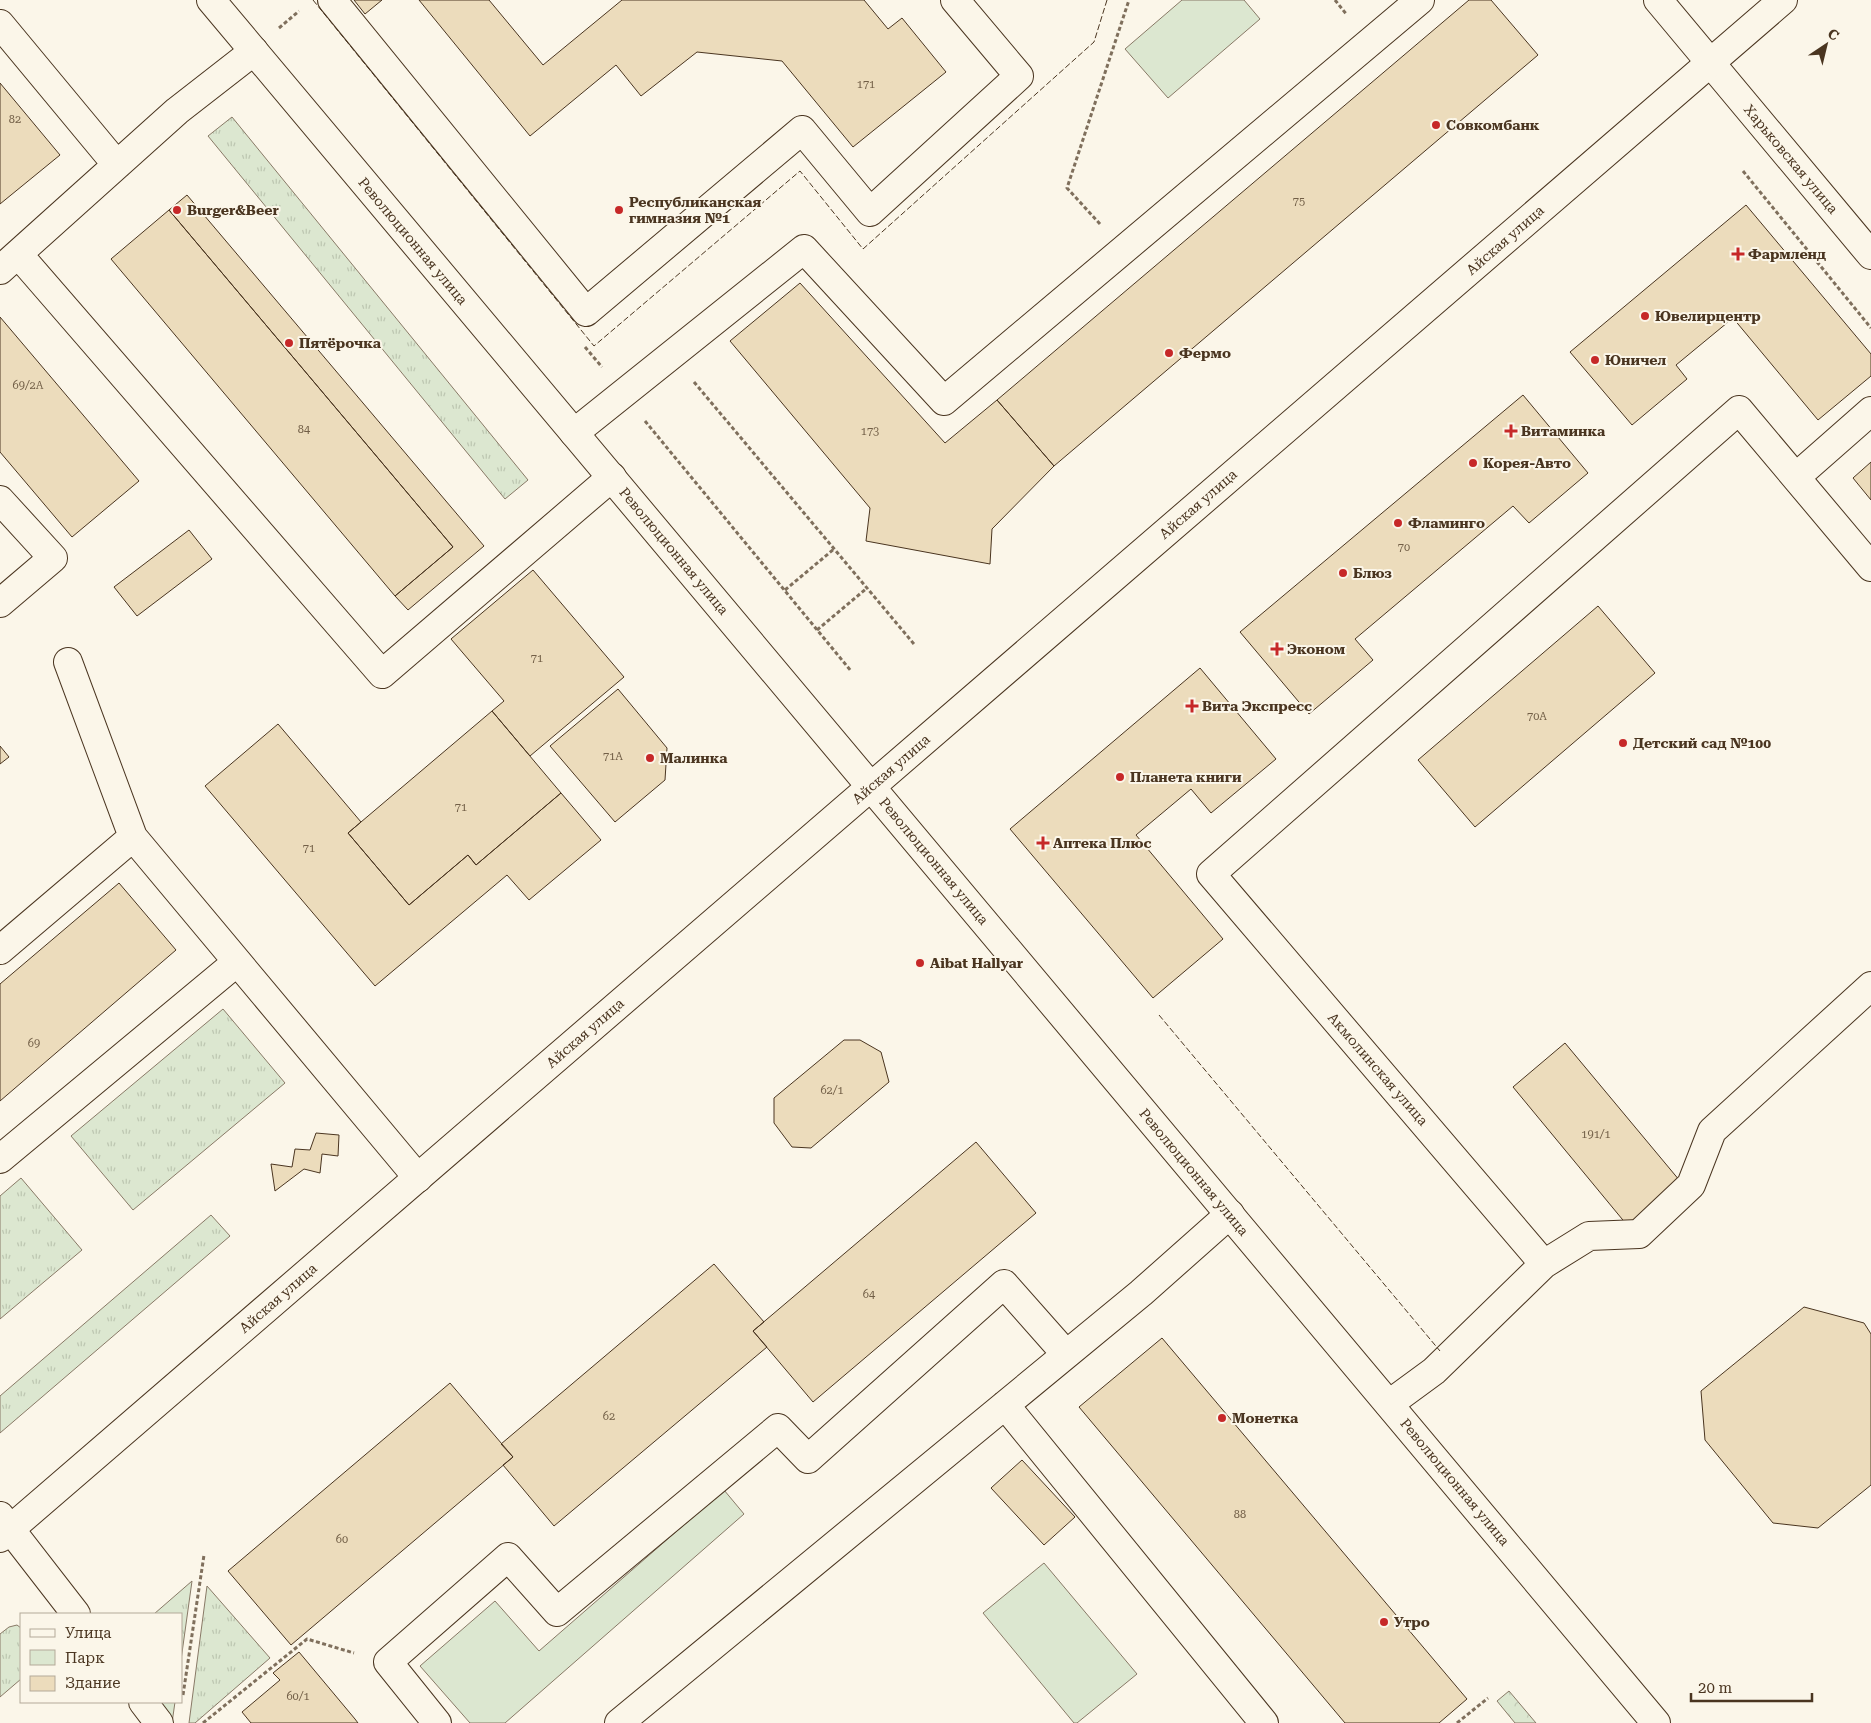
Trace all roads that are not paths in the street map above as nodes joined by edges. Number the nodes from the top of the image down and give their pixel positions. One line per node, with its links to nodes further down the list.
1 (211, 0): 8 (main road, Революционная улица)
2 (332, 0): 3 (main road)
3 (955, 0)
4 (1420, 0): 14 (main road)
5 (1658, 0): 9 (main road, Харьковская улица)
6 (1783, 0): 9 (main road, Айская улица)
7 (0, 24): 10 (main road)
8 (254, 51): 10 (main road); 14 (main road, Революционная улица)
9 (1711, 62): 11 (main road, Харьковская улица); 21 (main road, Айская улица)
10 (117, 165): 12 (main road)
11 (1871, 255)
12 (9, 262): 15 (main road)
13 (1871, 411): 16 (main road)
14 (574, 433): 15 (main road, Революционная улица)
15 (612, 477): 21 (main road, Революционная улица)
16 (1796, 477): 18 (main road); 29 (main road, Акмолинская улица)
17 (0, 500): 19 (main road)
18 (1871, 567)
19 (0, 603)
20 (68, 662): 22 (main road)
21 (871, 786): 27 (main road, Айская улица); 28 (main road, Революционная улица)
22 (133, 837): 23 (main road); 24 (main road)
23 (0, 950)
24 (237, 962): 26 (main road); 27 (main road)
25 (1871, 986): 29 (main road)
26 (0, 1159)
27 (418, 1178): 33 (main road, Айская улица)
28 (1230, 1214): 30 (main road); 31 (main road, Революционная улица)
29 (1544, 1264): 31 (main road)
30 (1066, 1353): 32 (main road); 37 (main road)
31 (1389, 1404): 40 (main road, Революционная улица)
32 (1005, 1405): 38 (main road); 39 (main road)
33 (3, 1528): 34 (main road)
34 (75, 1613)
35 (144, 1703): 36 (main road)
36 (159, 1723)
37 (437, 1723)
38 (619, 1723)
39 (1264, 1723)
40 (1656, 1723)

